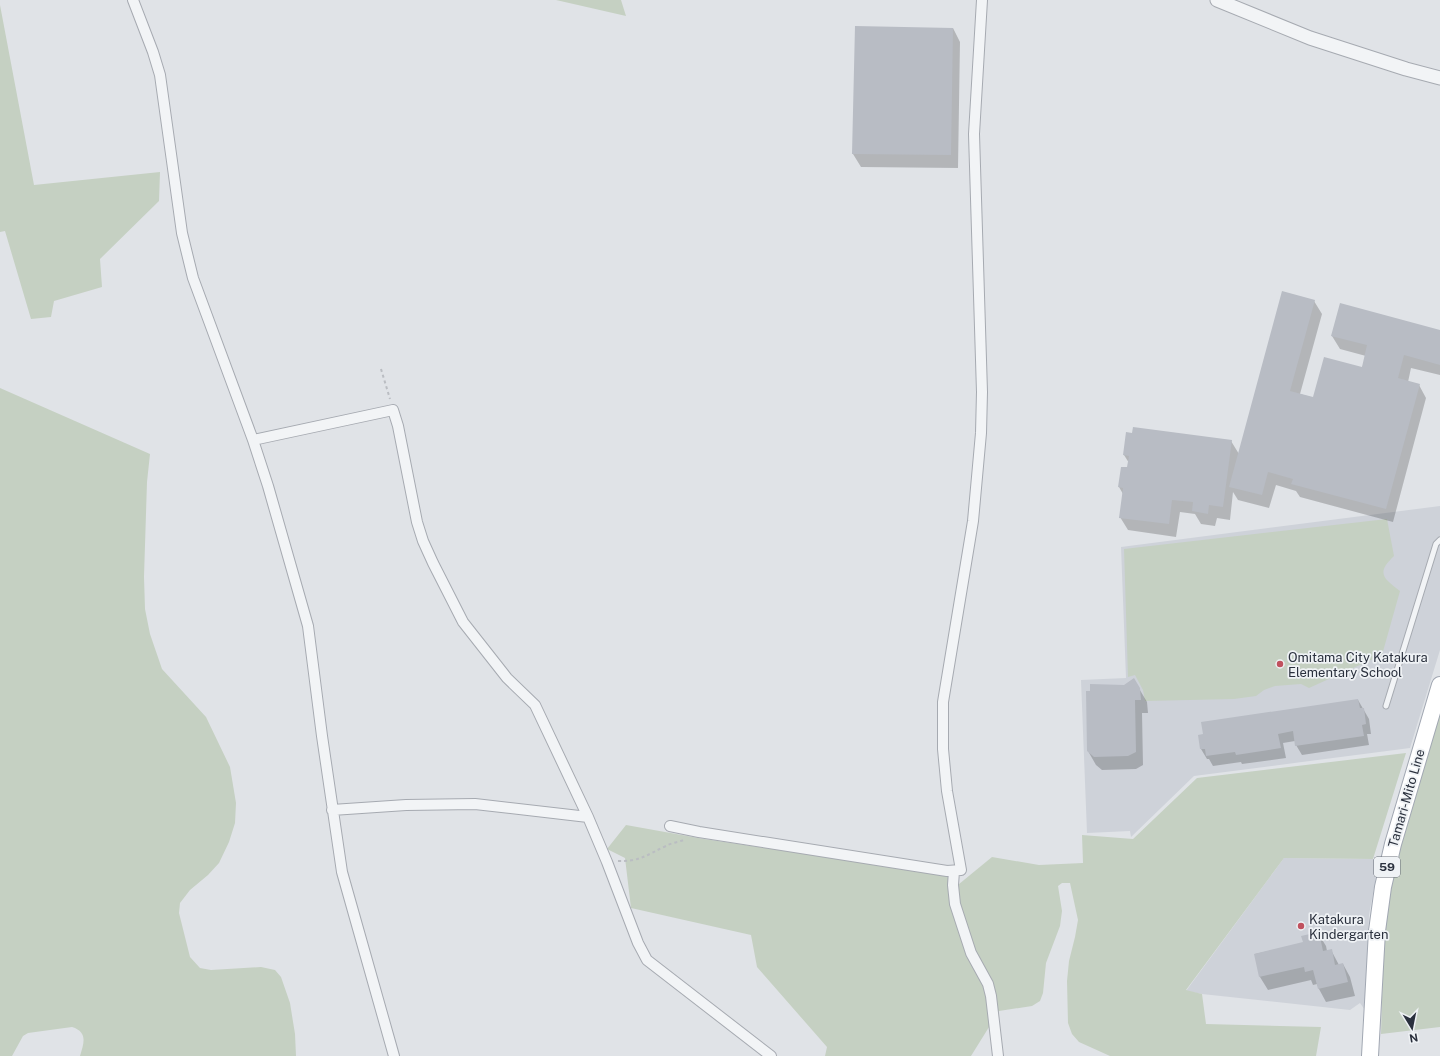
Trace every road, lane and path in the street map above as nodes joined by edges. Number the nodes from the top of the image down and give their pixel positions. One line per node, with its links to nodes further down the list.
1 (133, 0): 7 (street)
2 (982, 0): 16 (street)
3 (1217, 0): 4 (street)
4 (1440, 78)
5 (381, 369): 6 (path)
6 (393, 410): 7 (street); 12 (street)
7 (253, 440): 11 (street)
8 (1440, 540): 10 (lane)
9 (1440, 684): 20 (main road, Tamari-Mito Line / 59)
10 (1386, 706)
11 (332, 810): 12 (street); 17 (street)
12 (588, 817): 15 (street)
13 (670, 826): 14 (street)
14 (699, 832): 15 (path); 16 (street)
15 (607, 862): 18 (street)
16 (954, 871): 19 (street)
17 (394, 1056)
18 (771, 1056)
19 (998, 1056)
20 (1369, 1056)

